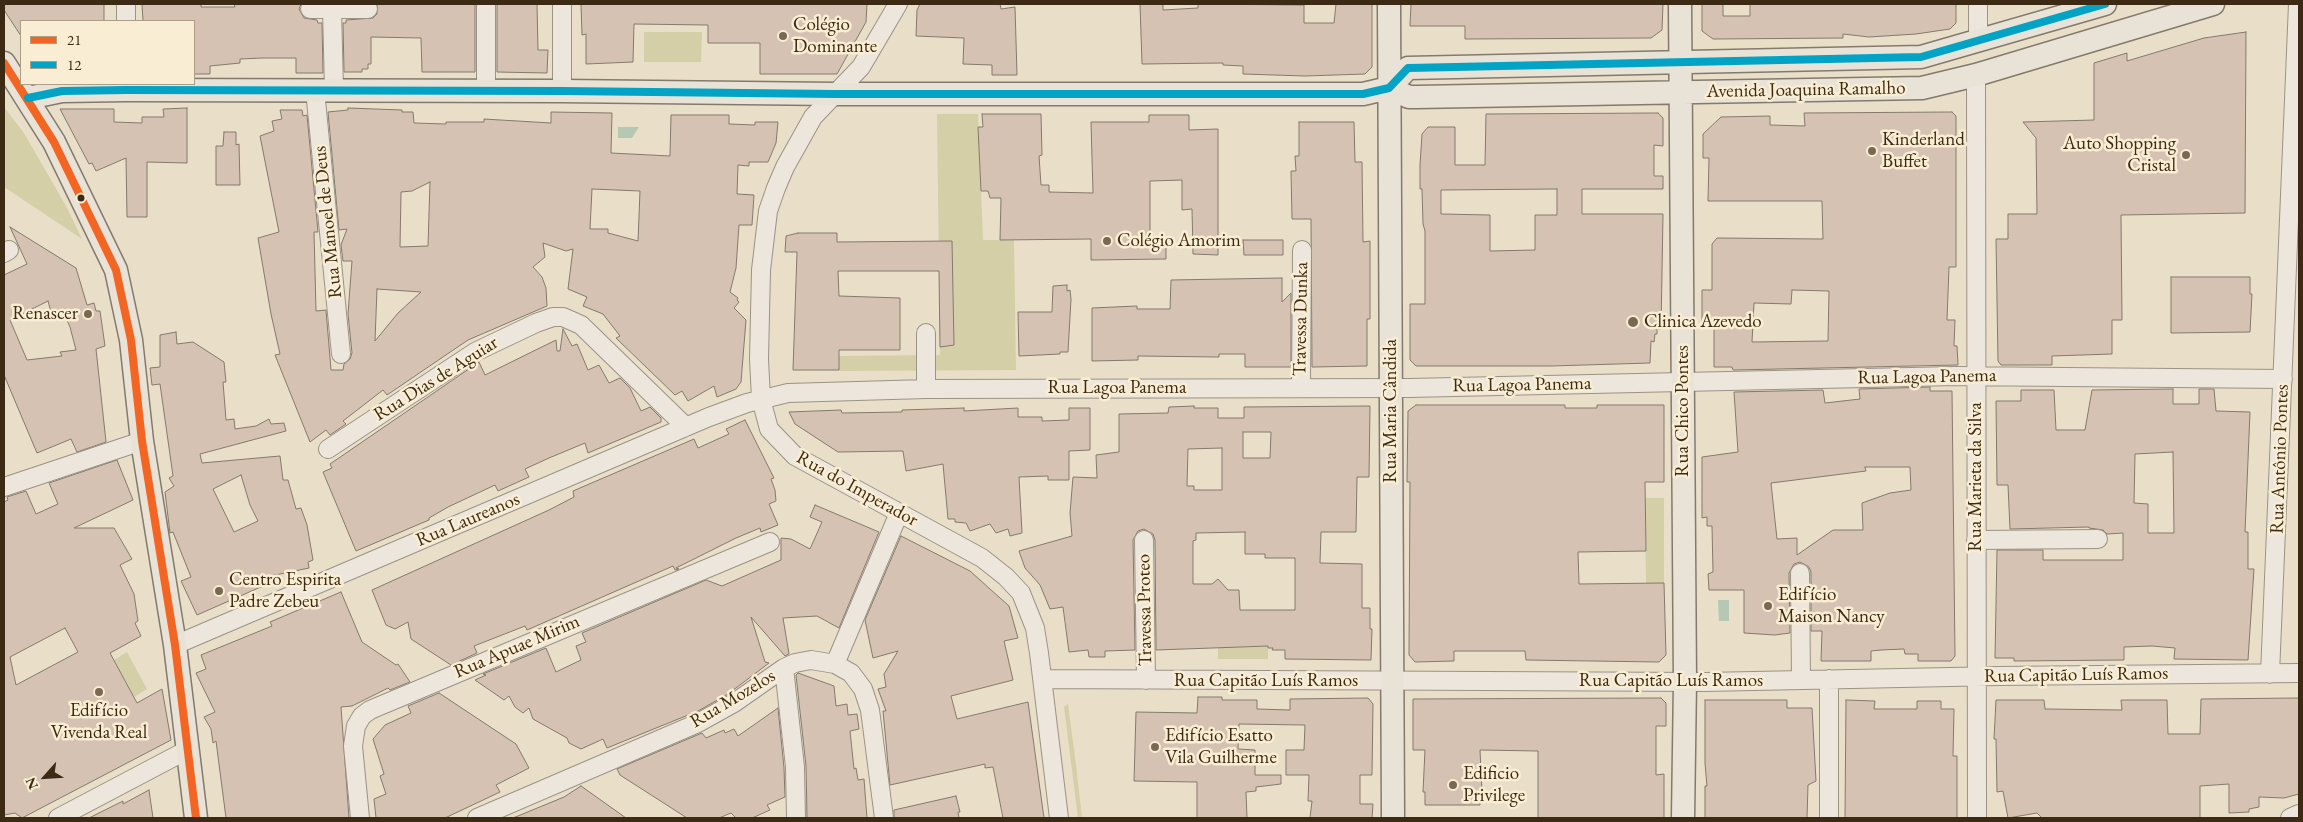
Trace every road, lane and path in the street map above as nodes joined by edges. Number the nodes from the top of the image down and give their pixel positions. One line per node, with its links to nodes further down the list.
1 (126, 4): 14 (street)
2 (486, 4): 22 (street)
3 (562, 4): 23 (street)
4 (898, 4): 25 (street, Rua do Imperador)
5 (1389, 4): 20 (main road, Rua Maria Cândida)
6 (1680, 4): 16 (main road, Rua Chico Pontes)
7 (1978, 4): 15 (street)
8 (2105, 4): 15 (main road, Avenida Joaquina Ramalho)
9 (2213, 4): 18 (main road, Avenida Joaquina Ramalho)
10 (2298, 4): 27 (street, Rua Antônio Pontes)
11 (310, 9): 12 (street)
12 (332, 9): 13 (street); 21 (street, Rua Manoel de Deus)
13 (368, 9)
14 (126, 20)
15 (1978, 42): 16 (main road, Avenida Joaquina Ramalho)
16 (1680, 61): 20 (main road, Avenida Joaquina Ramalho); 24 (main road, Rua Chico Pontes)
17 (4, 63): 26 (main road)
18 (1976, 75): 24 (main road, Avenida Joaquina Ramalho); 31 (street, Rua Marieta da Silva)
19 (126, 87): 21 (main road); 26 (main road)
20 (1389, 88): 24 (main road, Avenida Joaquina Ramalho); 25 (main road); 35 (main road, Rua Maria Cândida)
21 (324, 90): 22 (main road); 30 (street, Rua Manoel de Deus)
22 (486, 91): 23 (main road)
23 (562, 91): 25 (main road)
24 (1680, 91): 33 (main road, Rua Chico Pontes)
25 (835, 94): 37 (street, Rua do Imperador)
26 (28, 98): 39 (main road)
27 (2295, 186): 32 (street, Rua Antônio Pontes)
28 (1302, 250): 34 (street, Travessa Dunka)
29 (926, 333): 36 (street)
30 (341, 354)
31 (1977, 376): 32 (street, Rua Lagoa Panema); 33 (street, Rua Lagoa Panema); 44 (street, Rua Marieta da Silva)
32 (2283, 379): 52 (street, Rua Antônio Pontes)
33 (1683, 381): 35 (street, Rua Lagoa Panema); 59 (main road, Rua Chico Pontes)
34 (1301, 388): 35 (street, Rua Lagoa Panema); 36 (street, Rua Lagoa Panema)
35 (1391, 388): 58 (main road, Rua Maria Cândida)
36 (926, 389): 37 (street, Rua Lagoa Panema)
37 (761, 399): 38 (street, Rua Laureanos); 42 (street, Rua do Imperador)
38 (686, 427): 40 (street, Rua Dias de Aguiar); 48 (street, Rua Laureanos)
39 (142, 441): 41 (street); 48 (main road)
40 (328, 449)
41 (4, 487)
42 (899, 513): 49 (street); 54 (street, Rua do Imperador)
43 (1144, 540): 56 (street, Travessa Proteo)
44 (1976, 540): 45 (street); 53 (street, Rua Marieta da Silva)
45 (2098, 540)
46 (770, 542): 64 (street, Rua Apuae Mirim)
47 (1800, 573): 57 (street)
48 (175, 645): 60 (main road)
49 (834, 664): 50 (street, Rua Mozelos); 67 (street, Rua Mozelos)
50 (784, 668): 65 (street, Rua Mozelos); 66 (street)
51 (2299, 673): 52 (street, Rua Capitão Luís Ramos)
52 (2270, 674): 53 (street, Rua Capitão Luís Ramos)
53 (1976, 676): 55 (street, Rua Capitão Luís Ramos); 72 (street, Rua Marieta da Silva)
54 (1042, 679): 56 (street, Rua Capitão Luís Ramos); 68 (street, Rua do Imperador)
55 (1828, 679): 57 (street, Rua Capitão Luís Ramos); 71 (street)
56 (1146, 680): 58 (street, Rua Capitão Luís Ramos)
57 (1801, 680): 59 (street, Rua Capitão Luís Ramos)
58 (1393, 681): 59 (street, Rua Capitão Luís Ramos); 69 (main road, Rua Maria Cândida)
59 (1685, 682): 70 (main road, Rua Chico Pontes)
60 (189, 749): 62 (street); 63 (main road)
61 (2299, 814): 73 (street)
62 (58, 818)
63 (196, 818)
64 (360, 818)
65 (477, 818)
66 (796, 818)
67 (884, 818)
68 (1059, 818)
69 (1393, 818)
70 (1683, 818)
71 (1829, 818)
72 (1977, 818)
73 (2290, 818)

